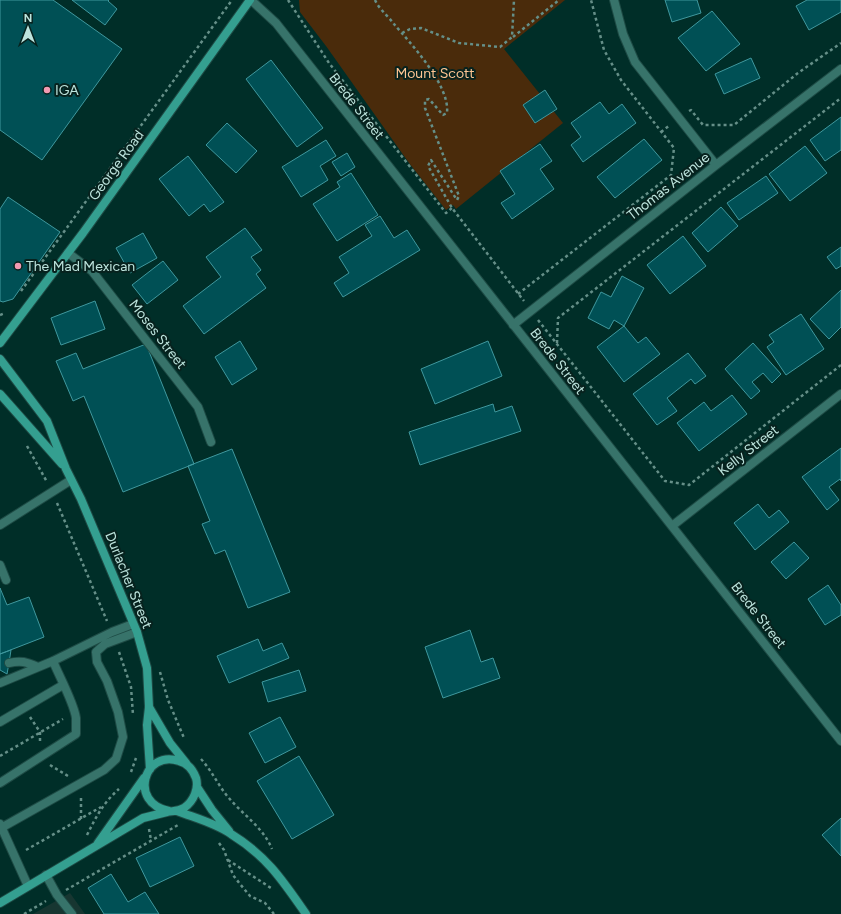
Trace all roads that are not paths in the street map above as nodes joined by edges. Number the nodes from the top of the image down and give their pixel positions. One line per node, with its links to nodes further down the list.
1 (250, 0): 5 (main road, George Road); 6 (street, Brede Street)
2 (614, 0): 4 (street)
3 (841, 70): 4 (street, Thomas Avenue)
4 (716, 165): 6 (street, Thomas Avenue)
5 (68, 253): 7 (main road, George Road); 11 (street, Moses Street)
6 (513, 325): 15 (street, Brede Street)
7 (0, 343)
8 (0, 359): 12 (main road, Durlacher Street)
9 (0, 394): 12 (main road, Durlacher Street)
10 (841, 394): 15 (street, Kelly Street)
11 (211, 442)
12 (66, 469): 13 (main road, Durlacher Street)
13 (71, 480): 14 (street); 18 (main road, Durlacher Street)
14 (0, 525)
15 (672, 526): 27 (street, Brede Street)
16 (0, 565): 17 (street)
17 (6, 580)
18 (133, 624): 19 (main road, Durlacher Street); 20 (street)
19 (137, 632): 25 (main road, Durlacher Street); 33 (street)
20 (53, 662): 22 (street); 24 (street)
21 (9, 663): 22 (street)
22 (38, 667): 23 (street)
23 (0, 683)
24 (63, 685): 26 (street); 30 (street)
25 (149, 707): 28 (main road, Durlacher Street); 29 (main road, Durlacher Street)
26 (0, 722)
27 (841, 741)
28 (187, 765): 29 (main road); 31 (main road)
29 (148, 772): 32 (main road); 35 (main road)
30 (0, 783)
31 (197, 787): 32 (main road); 34 (main road)
32 (173, 811): 34 (main road); 35 (main road)
33 (1, 826): 37 (street)
34 (230, 833): 40 (main road)
35 (95, 847): 36 (main road)
36 (46, 875): 37 (main road); 39 (street)
37 (28, 886): 38 (main road)
38 (0, 903)
39 (72, 914)
40 (306, 914)

